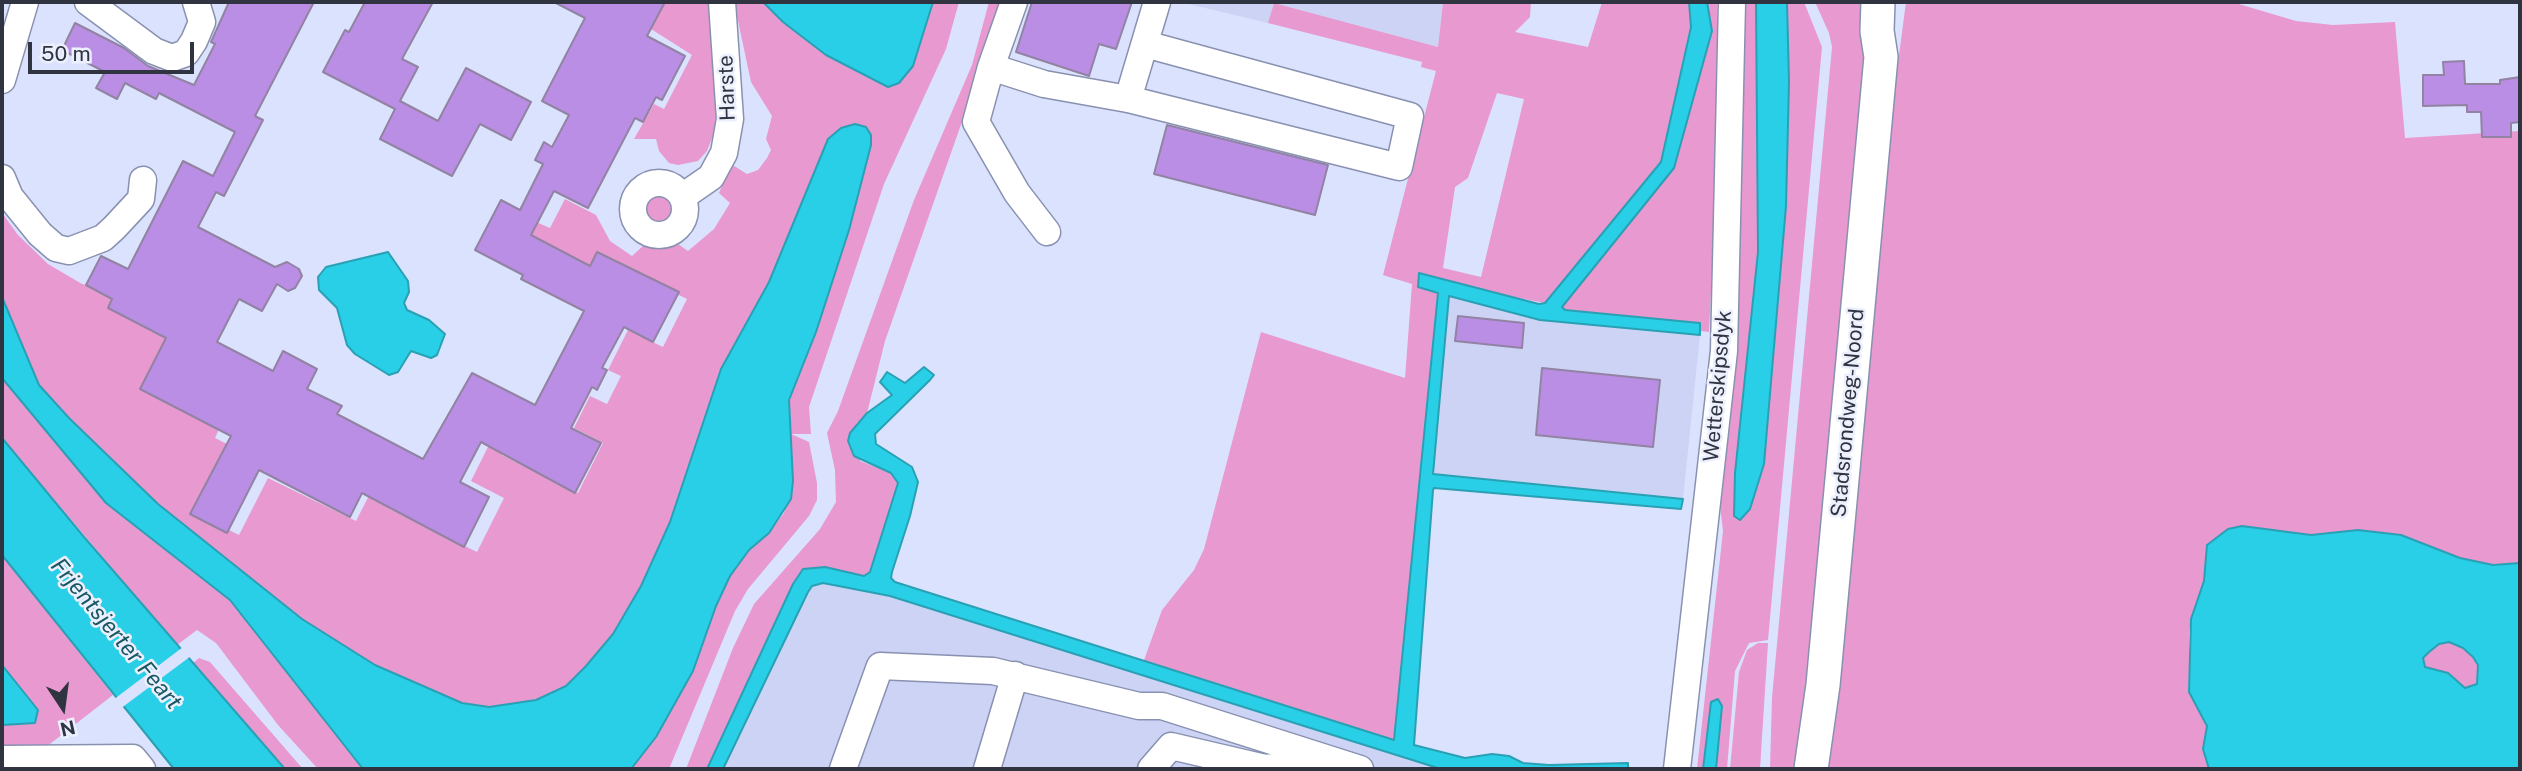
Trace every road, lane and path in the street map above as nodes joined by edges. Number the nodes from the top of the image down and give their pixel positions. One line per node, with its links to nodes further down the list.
1 (24, 2): 13 (street)
2 (196, 2): 9 (street)
3 (722, 2): 17 (street, Harste)
4 (1014, 2): 12 (street)
5 (1157, 2): 10 (street)
6 (1732, 2): 31 (street, Wetterskipsdyk)
7 (1878, 2): 11 (main road, Stadsrondweg-Noord)
8 (1896, 2): 11 (main road, Stadsrondweg-Noord)
9 (98, 4)
10 (1144, 44): 14 (street); 14 (street)
11 (1881, 57): 32 (main road, Stadsrondweg-Noord)
12 (991, 66): 14 (street); 18 (street)
13 (2, 80)
14 (1128, 99)
15 (2, 178): 16 (street)
16 (143, 180)
17 (682, 197)
18 (1047, 232)
19 (1015, 675): 20 (street); 26 (street); 27 (street)
20 (1139, 706): 21 (street); 23 (street)
21 (1171, 746): 24 (street); 28 (street); 29 (street)
22 (2, 759): 25 (street)
23 (1333, 761): 24 (street); 30 (street)
24 (1271, 768)
25 (142, 769)
26 (844, 769)
27 (986, 769)
28 (1151, 769)
29 (1186, 769)
30 (1360, 769)
31 (1677, 769)
32 (1811, 769)

